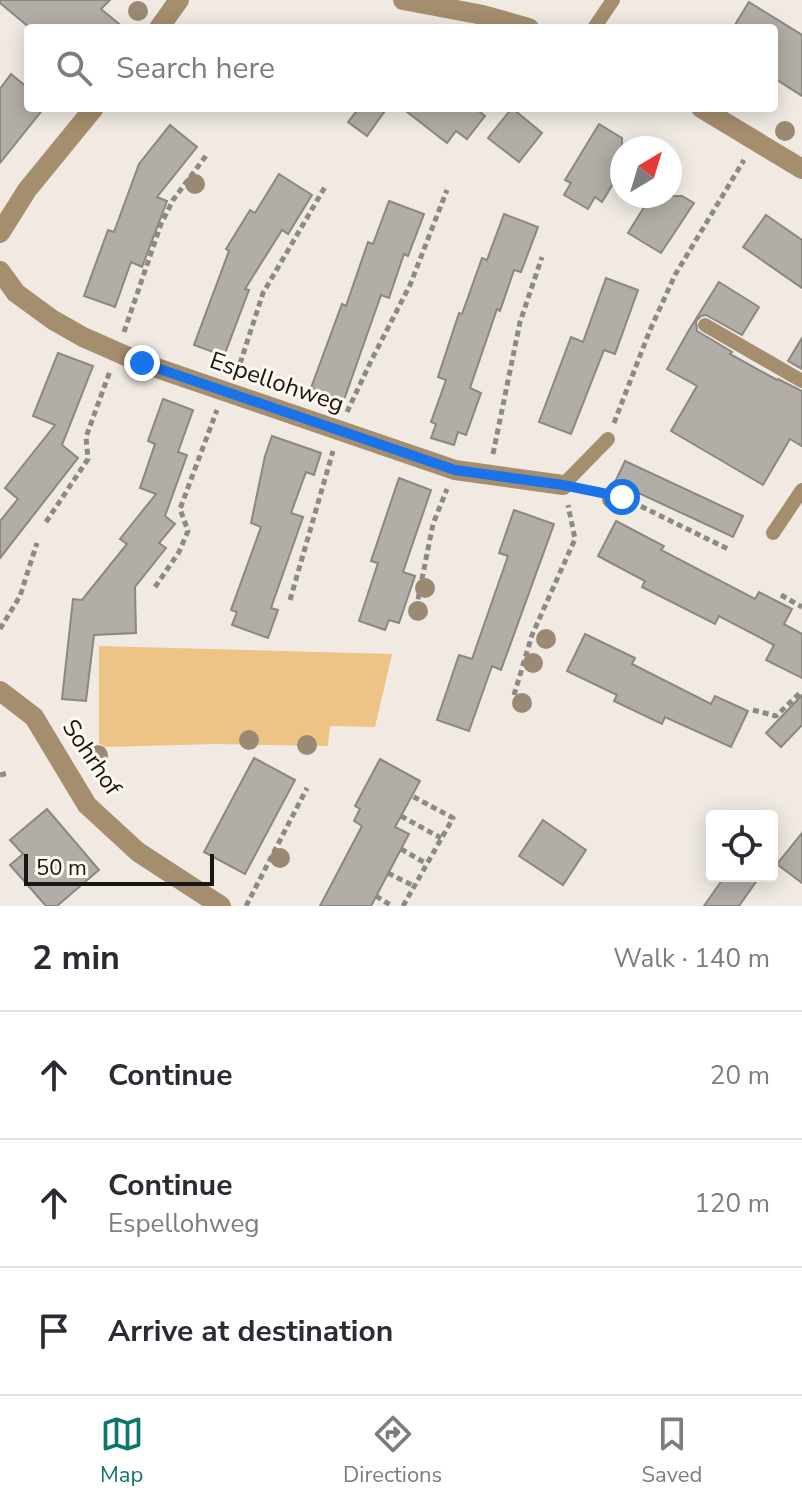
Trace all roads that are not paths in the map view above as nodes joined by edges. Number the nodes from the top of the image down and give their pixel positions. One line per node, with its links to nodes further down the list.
1 (179, 0): 4 (street)
2 (403, 0): 5 (street)
3 (613, 0): 6 (lane)
4 (162, 24)
5 (515, 24)
6 (597, 24)
7 (91, 112): 10 (street)
8 (708, 112): 9 (street)
9 (802, 169)
10 (0, 233)
11 (0, 271): 15 (street, Espellohweg)
12 (705, 325): 13 (lane)
13 (802, 381)
14 (608, 439): 15 (lane)
15 (563, 485)
16 (802, 490): 17 (lane)
17 (773, 533)
18 (0, 691): 19 (street, Sohrhof)
19 (221, 906)

